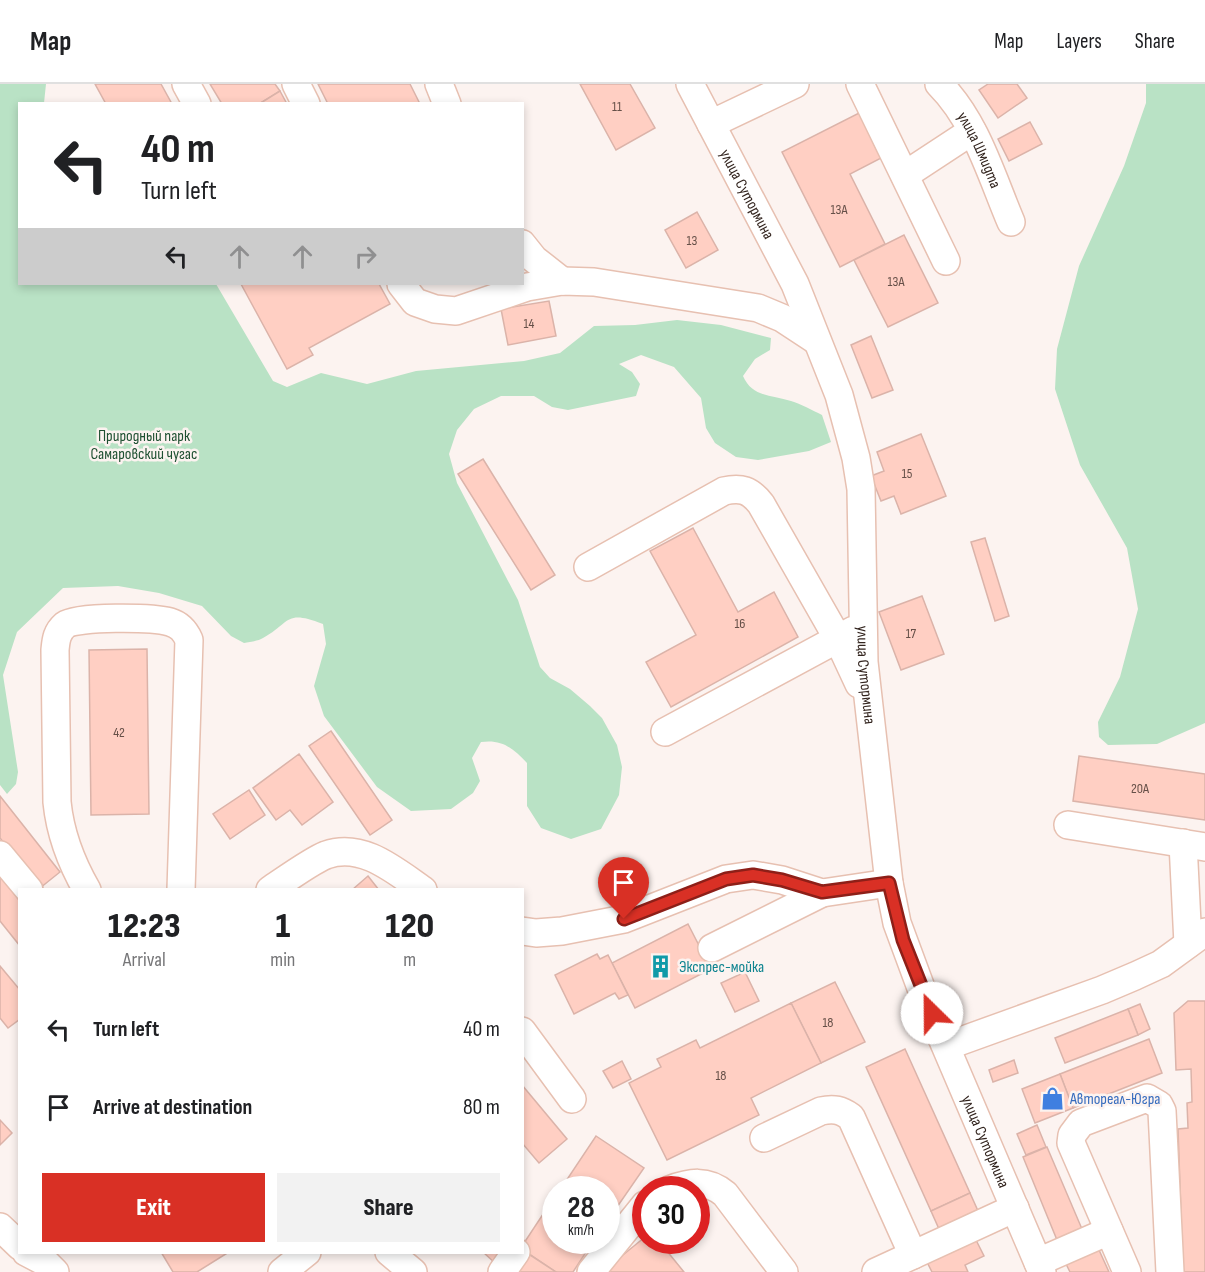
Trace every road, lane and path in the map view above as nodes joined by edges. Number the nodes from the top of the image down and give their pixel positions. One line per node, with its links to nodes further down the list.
1 (186, 84): 8 (street)
2 (296, 84): 9 (street)
3 (439, 84): 10 (street)
4 (690, 84): 11 (street, улица Сутормина)
5 (795, 84): 11 (street)
6 (860, 84): 13 (street)
7 (939, 84): 12 (street, улица Шмидта)
8 (196, 102)
9 (305, 102)
10 (446, 102)
11 (711, 124): 19 (street, улица Сутормина)
12 (972, 131): 13 (street); 14 (street, улица Шмидта)
13 (905, 175): 16 (street)
14 (1011, 222)
15 (524, 246): 17 (street)
16 (946, 261)
17 (562, 281): 18 (street); 19 (street)
18 (402, 285)
19 (817, 341): 21 (street, улица Сутормина)
20 (588, 567): 22 (street)
21 (863, 625): 22 (street); 23 (street, улица Сутормина)
22 (838, 639): 23 (street); 24 (street)
23 (870, 715): 28 (street, улица Сутормина)
24 (665, 732)
25 (1068, 825): 26 (street)
26 (1194, 845): 36 (street)
27 (0, 855): 29 (street)
28 (889, 883): 34 (street); 39 (street, улица Сутормина)
29 (27, 888)
30 (86, 888): 31 (street)
31 (181, 888)
32 (273, 888): 33 (street)
33 (420, 888)
34 (822, 892): 35 (street); 37 (street)
35 (524, 931)
36 (1196, 938): 39 (street)
37 (712, 948)
38 (524, 1034): 40 (street)
39 (946, 1046): 43 (street, улица Сутормина)
40 (572, 1099)
41 (764, 1138): 51 (street)
42 (710, 1186): 57 (street)
43 (1015, 1208): 51 (street); 52 (street, улица Сутормина)
44 (632, 1221): 56 (street)
45 (0, 1227): 47 (street)
46 (1109, 1231): 52 (street); 59 (street); 60 (street)
47 (18, 1244)
48 (304, 1254): 53 (street)
49 (391, 1254): 54 (street)
50 (515, 1254): 55 (street)
51 (913, 1255): 58 (street)
52 (1040, 1267)
53 (282, 1272)
54 (413, 1272)
55 (502, 1272)
56 (591, 1272)
57 (784, 1272)
58 (876, 1272)
59 (1127, 1272)
60 (1170, 1272)

